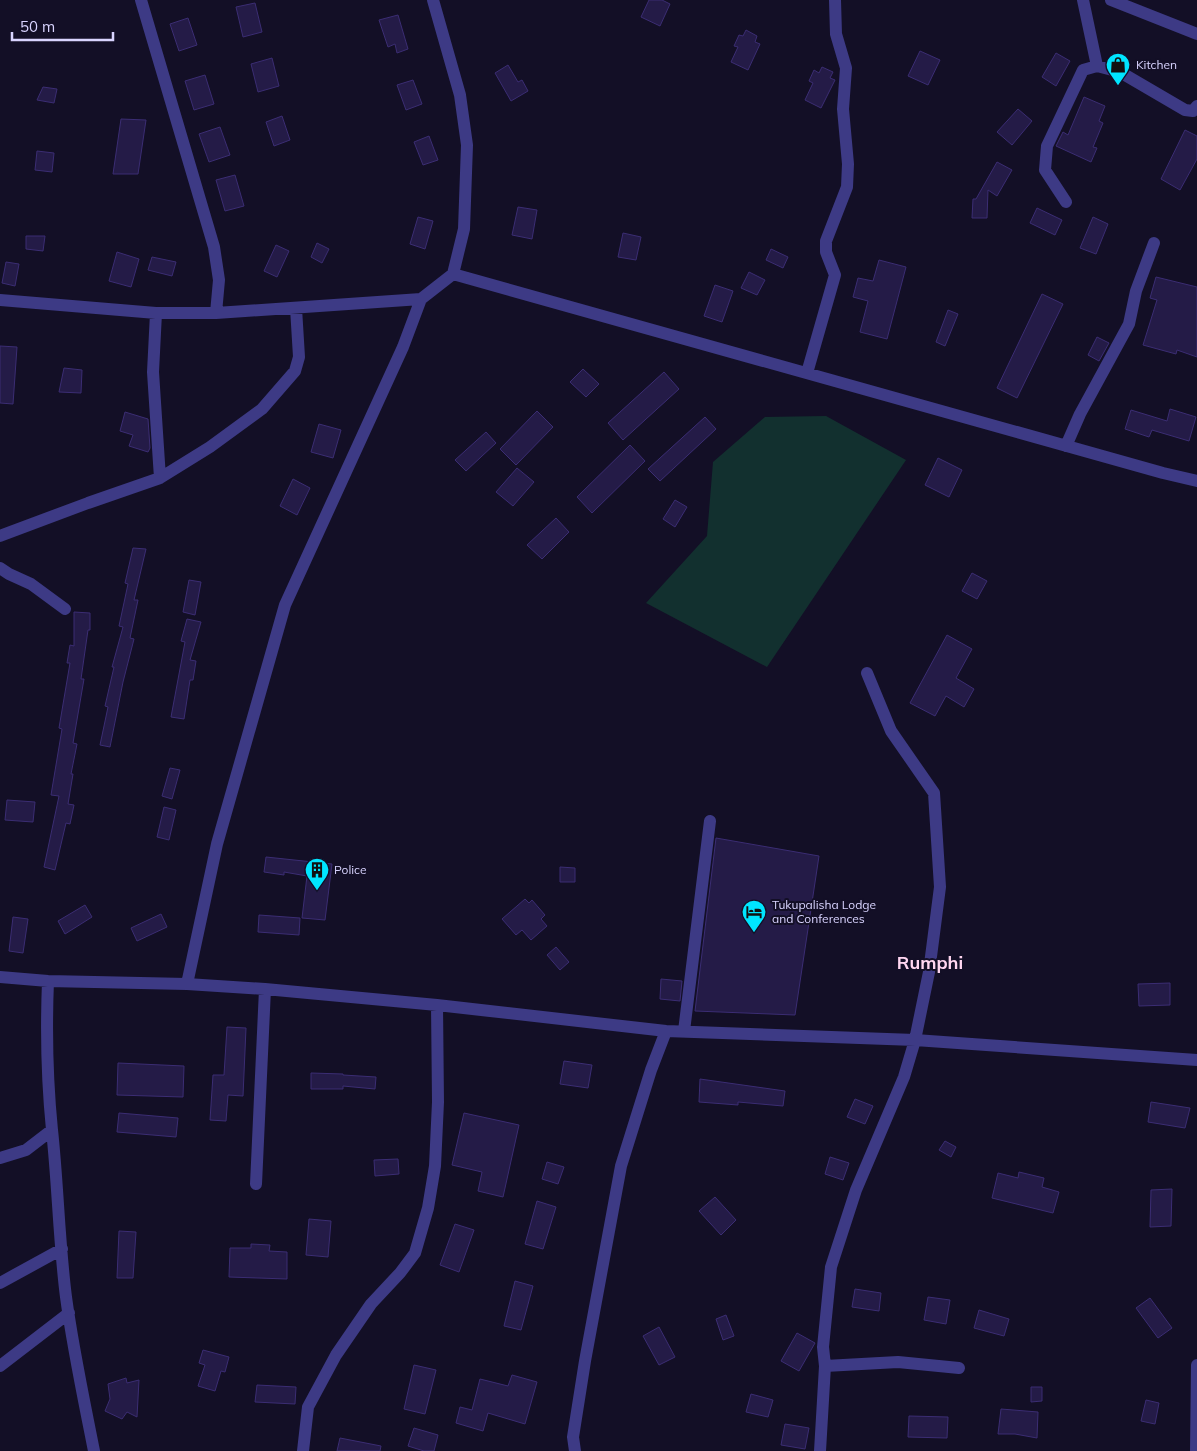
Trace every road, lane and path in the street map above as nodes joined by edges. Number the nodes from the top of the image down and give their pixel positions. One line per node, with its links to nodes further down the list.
1 (141, 0): 16 (street)
2 (433, 0): 11 (street)
3 (835, 0): 17 (street)
4 (1083, 0): 7 (street)
5 (1110, 0): 6 (street)
6 (1197, 34)
7 (1097, 66): 8 (street); 9 (street)
8 (1197, 106)
9 (1066, 202)
10 (1154, 243): 18 (street)
11 (453, 274): 12 (street); 17 (street)
12 (421, 299): 14 (street); 28 (street)
13 (0, 300): 15 (street)
14 (296, 308): 16 (street); 19 (street)
15 (156, 313): 16 (street); 19 (street)
16 (216, 313)
17 (806, 373): 18 (street)
18 (1066, 446): 20 (street)
19 (160, 478): 21 (street)
20 (1197, 481)
21 (0, 536)
22 (0, 568): 23 (street)
23 (65, 608)
24 (866, 673): 33 (street)
25 (710, 821): 32 (street)
26 (0, 977): 27 (street)
27 (48, 981): 28 (street); 35 (street)
28 (188, 984): 29 (street)
29 (265, 989): 30 (street); 37 (street)
30 (436, 1005): 31 (street); 46 (street)
31 (666, 1031): 32 (street); 47 (street)
32 (684, 1031): 33 (street)
33 (915, 1040): 34 (street); 43 (street)
34 (1197, 1060)
35 (52, 1130): 36 (street); 38 (street)
36 (0, 1158)
37 (256, 1184)
38 (62, 1250): 39 (street); 40 (street)
39 (0, 1283)
40 (69, 1314): 42 (street); 45 (street)
41 (1197, 1365): 49 (street)
42 (0, 1366)
43 (825, 1366): 44 (street); 48 (street)
44 (959, 1368)
45 (94, 1451)
46 (303, 1451)
47 (575, 1451)
48 (820, 1451)
49 (1196, 1451)

